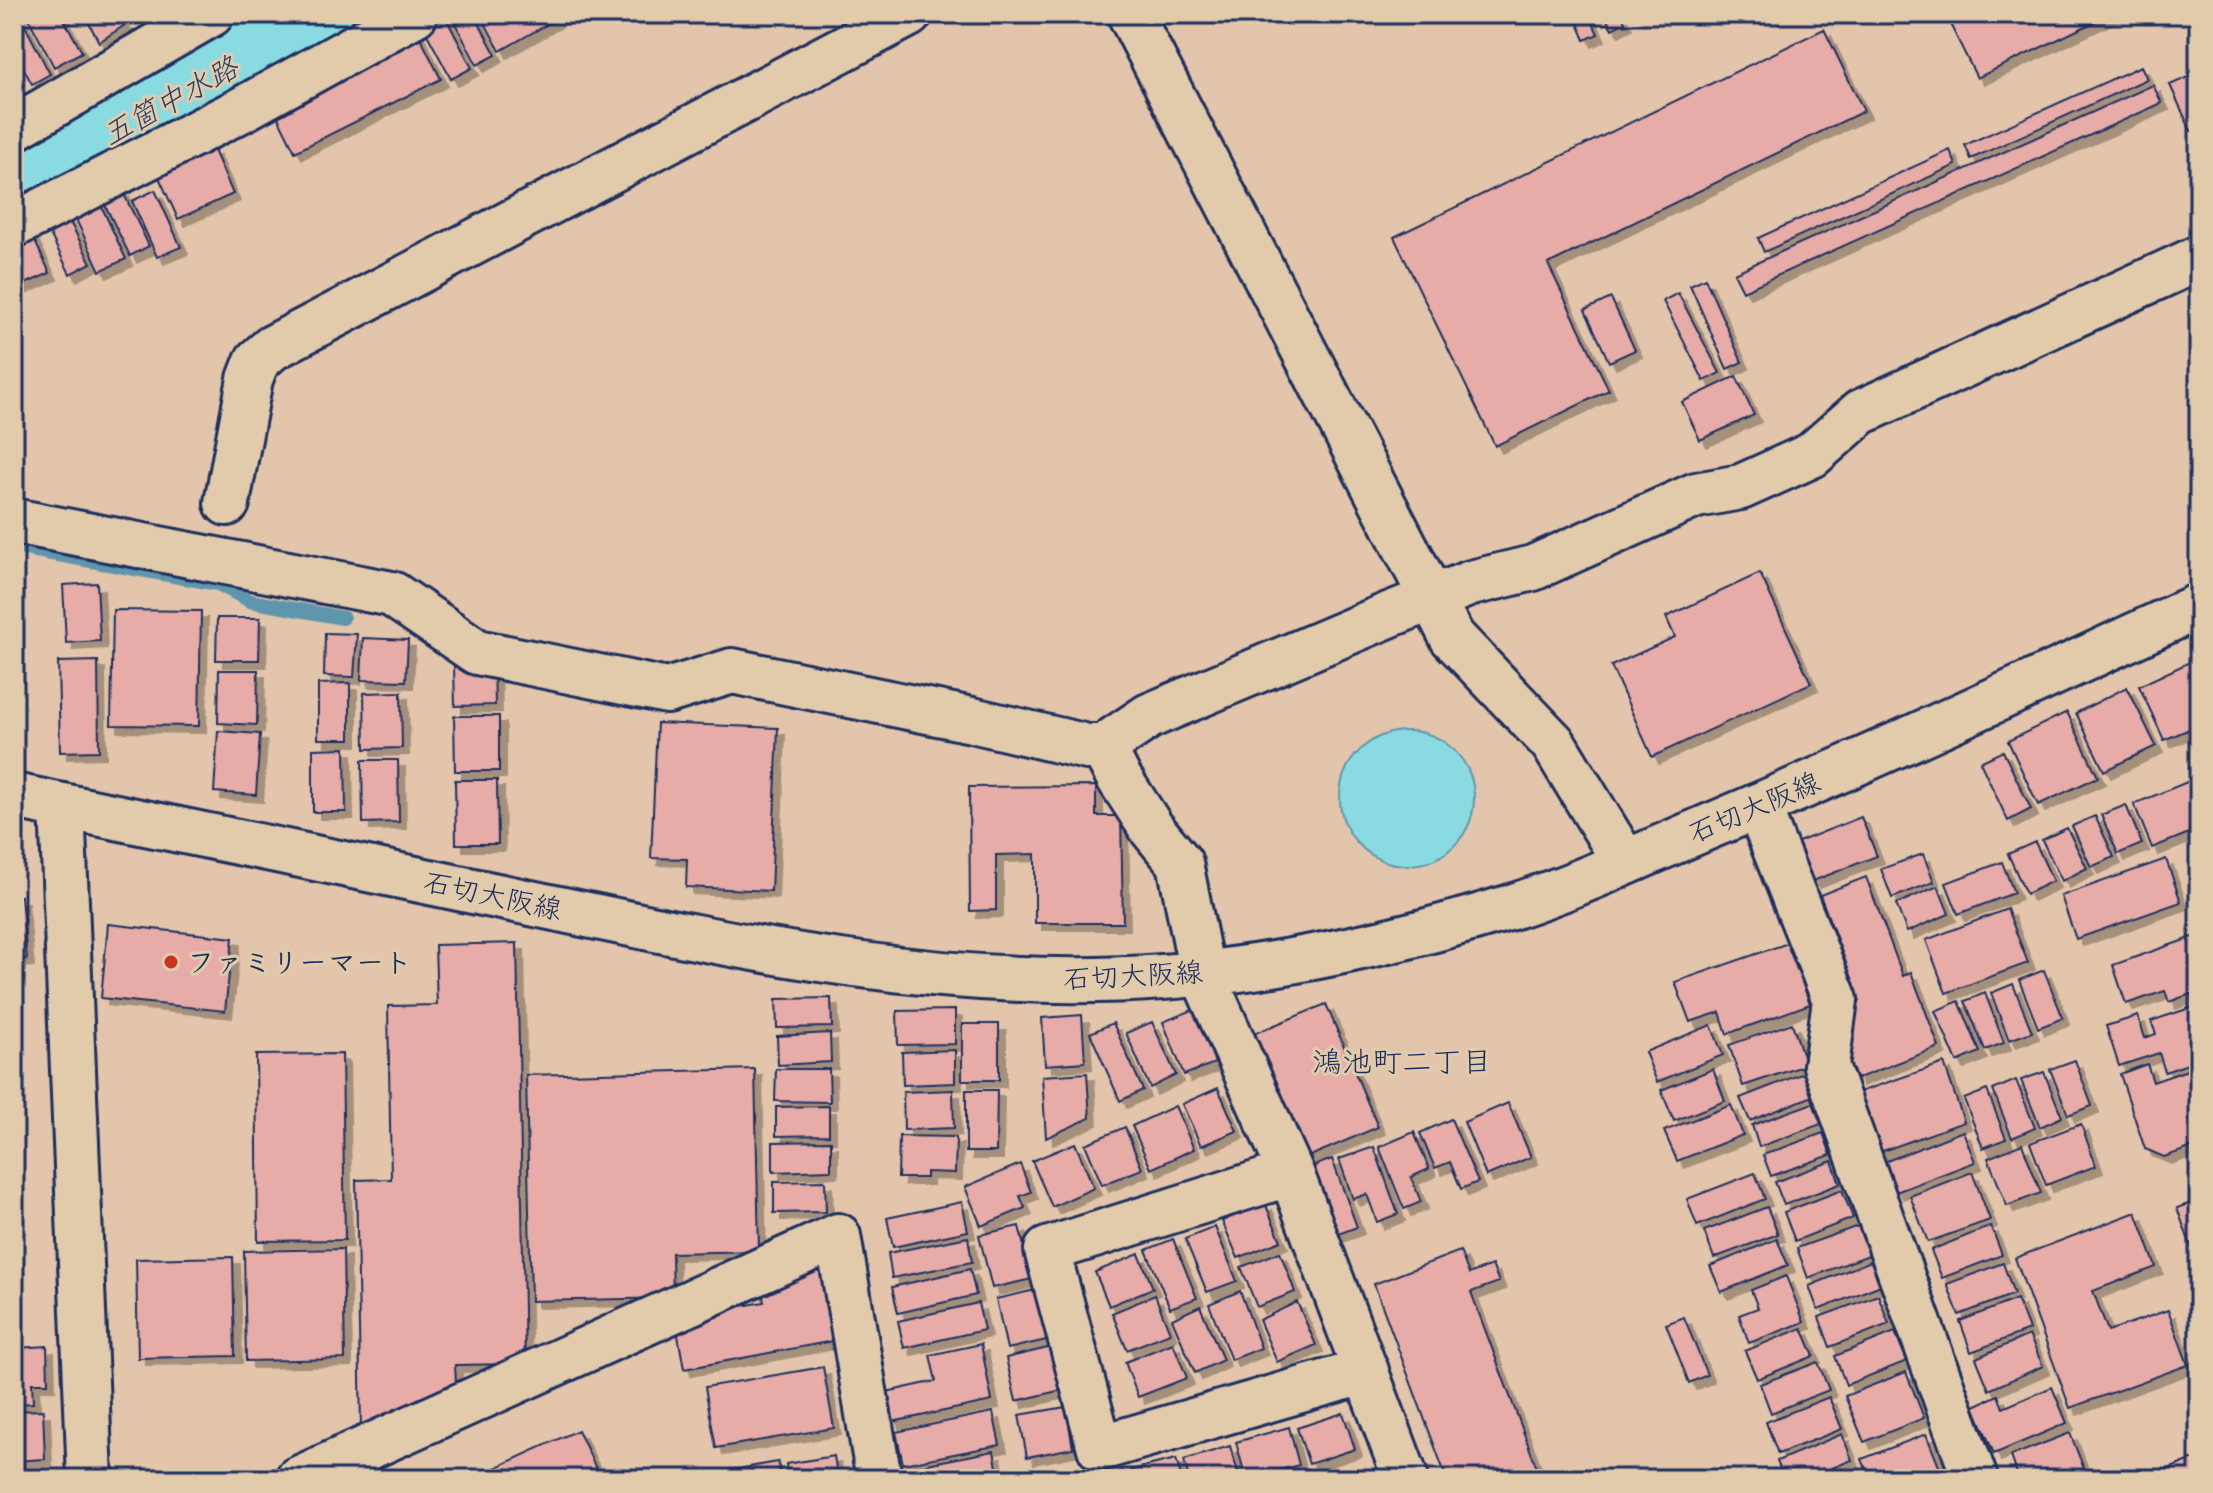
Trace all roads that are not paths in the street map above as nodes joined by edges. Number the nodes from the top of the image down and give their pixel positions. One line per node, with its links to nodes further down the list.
1 (211, 14): 6 (street)
2 (415, 14): 5 (street)
3 (909, 14): 9 (street)
4 (1130, 14): 11 (street)
5 (361, 27): 7 (street)
6 (14, 128)
7 (14, 225)
8 (2199, 258): 11 (street)
9 (227, 503)
10 (14, 521): 13 (street)
11 (1431, 599): 13 (street); 17 (street)
12 (2199, 606): 16 (street, 石切大阪線)
13 (1103, 747): 18 (street)
14 (14, 796): 15 (street, 石切大阪線)
15 (62, 806): 18 (street, 石切大阪線); 21 (street)
16 (1758, 806): 17 (street, 石切大阪線); 25 (street)
17 (1625, 862): 18 (street, 石切大阪線)
18 (1202, 973): 19 (street)
19 (1291, 1173): 20 (street); 20 (street)
20 (1366, 1371): 24 (street)
21 (90, 1479)
22 (298, 1479): 23 (street)
23 (879, 1479)
24 (1406, 1479)
25 (1975, 1479)

